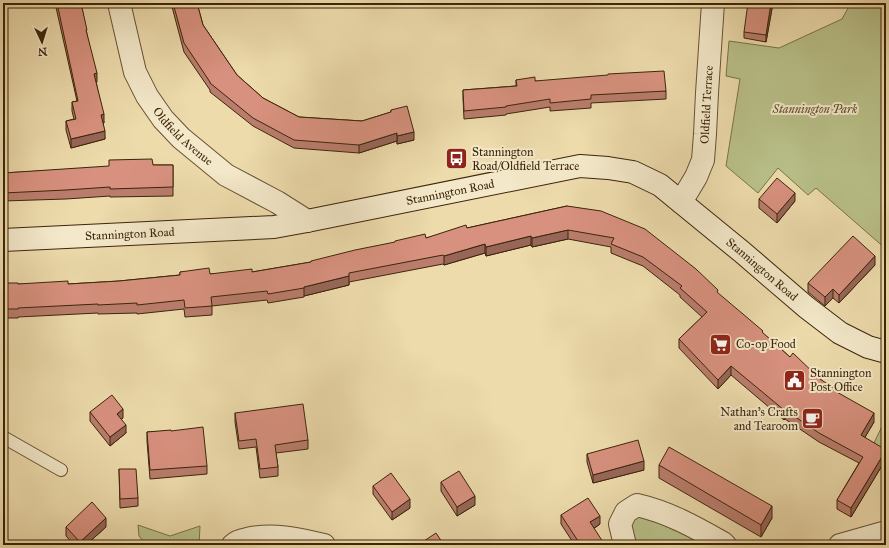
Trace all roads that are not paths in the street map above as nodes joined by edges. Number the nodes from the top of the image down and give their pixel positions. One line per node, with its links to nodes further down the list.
1 (119, 3): 4 (main road, Oldfield Avenue)
2 (713, 3): 3 (main road, Oldfield Terrace)
3 (681, 202): 4 (main road, Stannington Road); 6 (main road, Stannington Road)
4 (307, 221): 5 (main road, Stannington Road)
5 (3, 240)
6 (886, 352)
7 (3, 437): 8 (lane)
8 (61, 470)
9 (886, 532): 14 (main road)
10 (235, 543): 11 (main road)
11 (324, 545)
12 (625, 545): 13 (main road)
13 (725, 545)
14 (840, 545)

